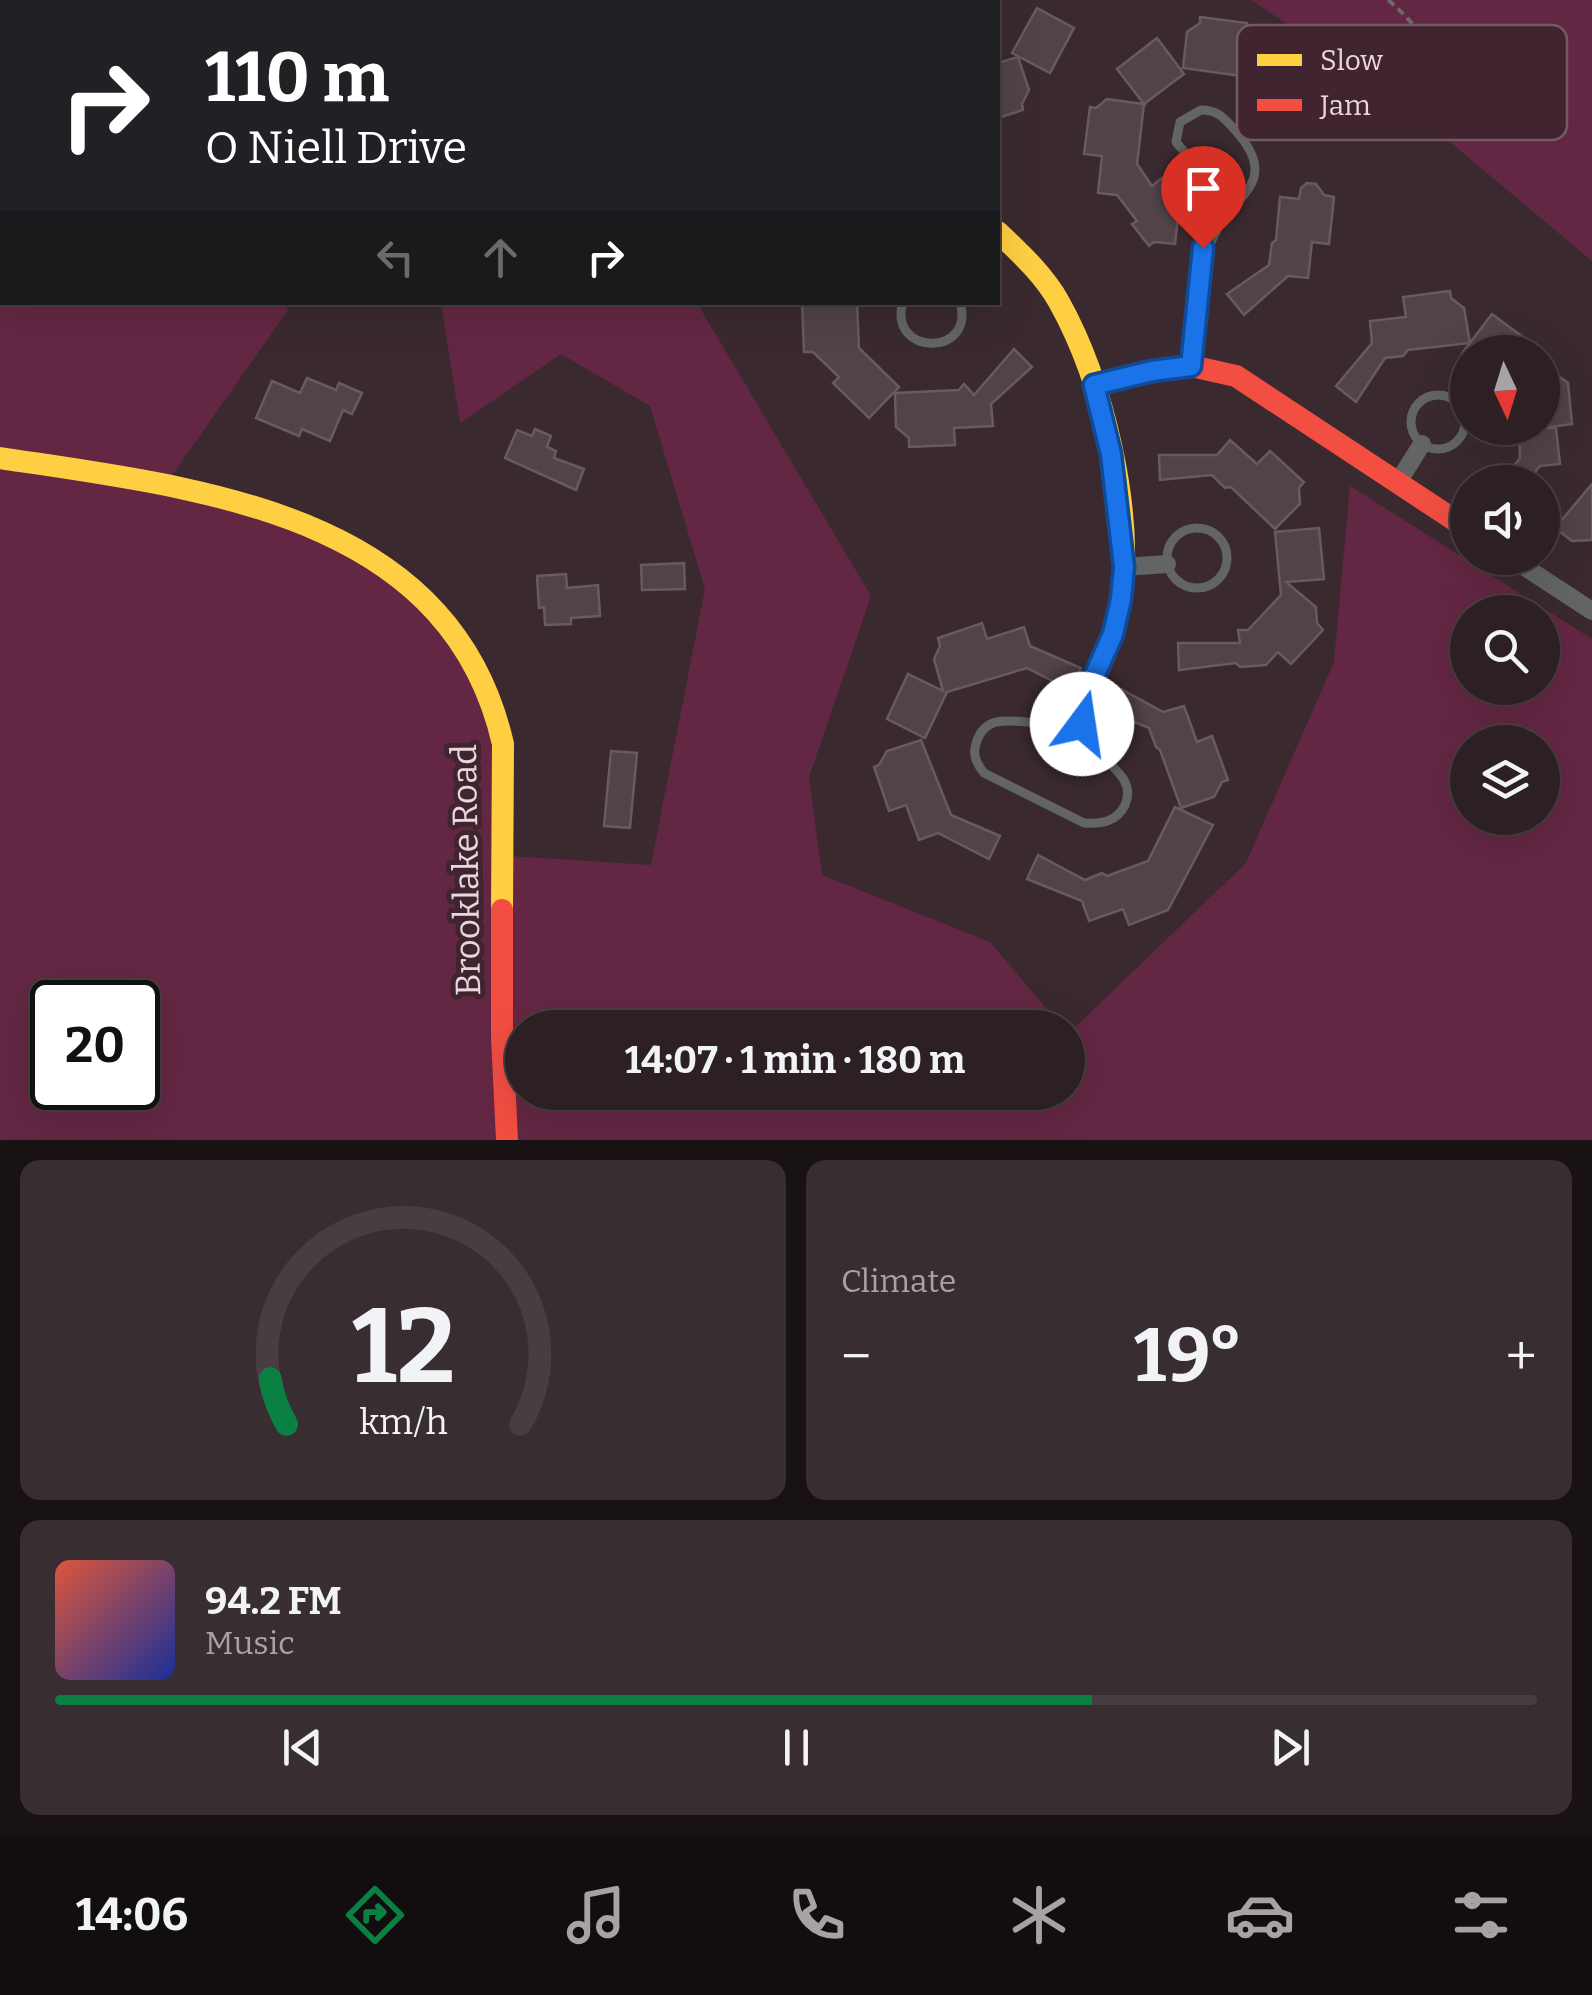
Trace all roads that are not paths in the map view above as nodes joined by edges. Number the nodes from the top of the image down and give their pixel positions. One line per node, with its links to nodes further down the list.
1 (1237, 133): 3 (lane)
2 (1243, 140): 3 (lane)
3 (1215, 224): 7 (street)
4 (1000, 236): 8 (street)
5 (904, 305): 6 (lane)
6 (960, 305)
7 (1191, 366): 8 (street); 11 (street)
8 (1094, 385): 14 (street)
9 (1422, 444): 9 (lane); 11 (street)
10 (0, 458): 18 (street, Brooklake Road)
11 (1398, 482): 12 (street)
12 (1450, 517)
13 (1167, 564): 13 (lane); 14 (street)
14 (1124, 567): 17 (street)
15 (1537, 575): 16 (street)
16 (1592, 611)
17 (1080, 708): 17 (lane)
18 (507, 1140)

